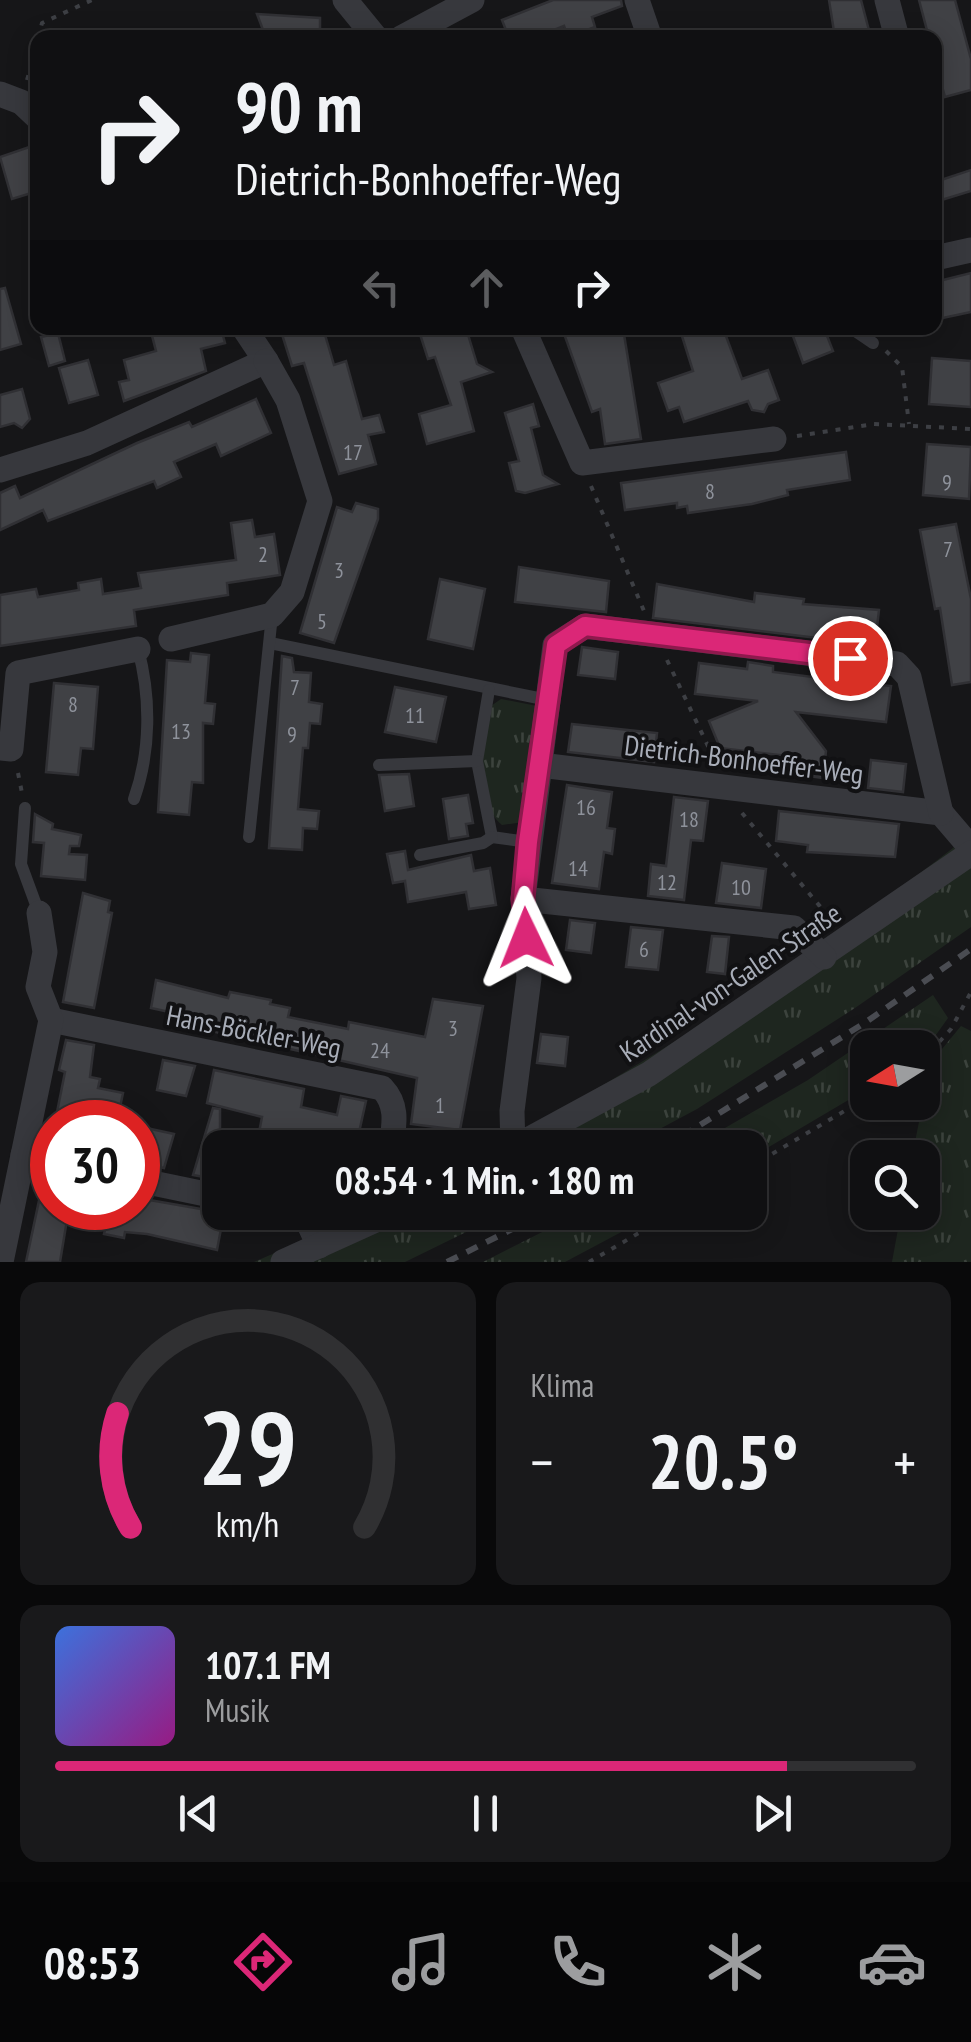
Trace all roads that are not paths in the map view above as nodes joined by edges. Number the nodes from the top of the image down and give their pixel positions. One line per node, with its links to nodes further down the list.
1 (345, 0): 5 (street)
2 (472, 0): 6 (street)
3 (637, 0): 7 (street)
4 (887, 0): 8 (street)
5 (369, 30)
6 (416, 30)
7 (647, 30)
8 (896, 30)
9 (971, 250): 10 (street)
10 (942, 256)
11 (249, 335): 15 (street)
12 (526, 335): 16 (street)
13 (862, 335): 14 (lane)
14 (874, 343)
15 (266, 361): 17 (street); 18 (street)
16 (774, 439)
17 (0, 470)
18 (272, 615): 19 (street); 20 (lane)
19 (171, 639)
20 (270, 643): 22 (lane); 31 (lane)
21 (138, 649): 24 (street); 28 (lane)
22 (489, 690): 23 (lane); 25 (lane)
23 (548, 700): 26 (street); 30 (street)
24 (5, 749)
25 (477, 761): 27 (lane); 32 (lane)
26 (540, 764): 30 (street, Dietrich-Bonhoeffer-Weg); 33 (street)
27 (380, 766)
28 (134, 798)
29 (25, 808): 37 (lane)
30 (940, 813): 34 (street)
31 (249, 837)
32 (492, 837): 33 (lane); 35 (lane)
33 (528, 842): 36 (street)
34 (971, 851): 38 (street, Kardinal-von-Galen-Straße)
35 (420, 855)
36 (523, 899): 38 (street); 41 (street)
37 (39, 913): 39 (street)
38 (820, 952): 42 (street, Kardinal-von-Galen-Straße)
39 (51, 1020): 40 (street, Hans-Böckler-Weg); 43 (street)
40 (393, 1130)
41 (513, 1130)
42 (547, 1130)
43 (16, 1148): 49 (street)
44 (160, 1185): 45 (street)
45 (202, 1193)
46 (312, 1230): 48 (street)
47 (354, 1230): 48 (street)
48 (319, 1246): 50 (street)
49 (0, 1262)
50 (282, 1262)

